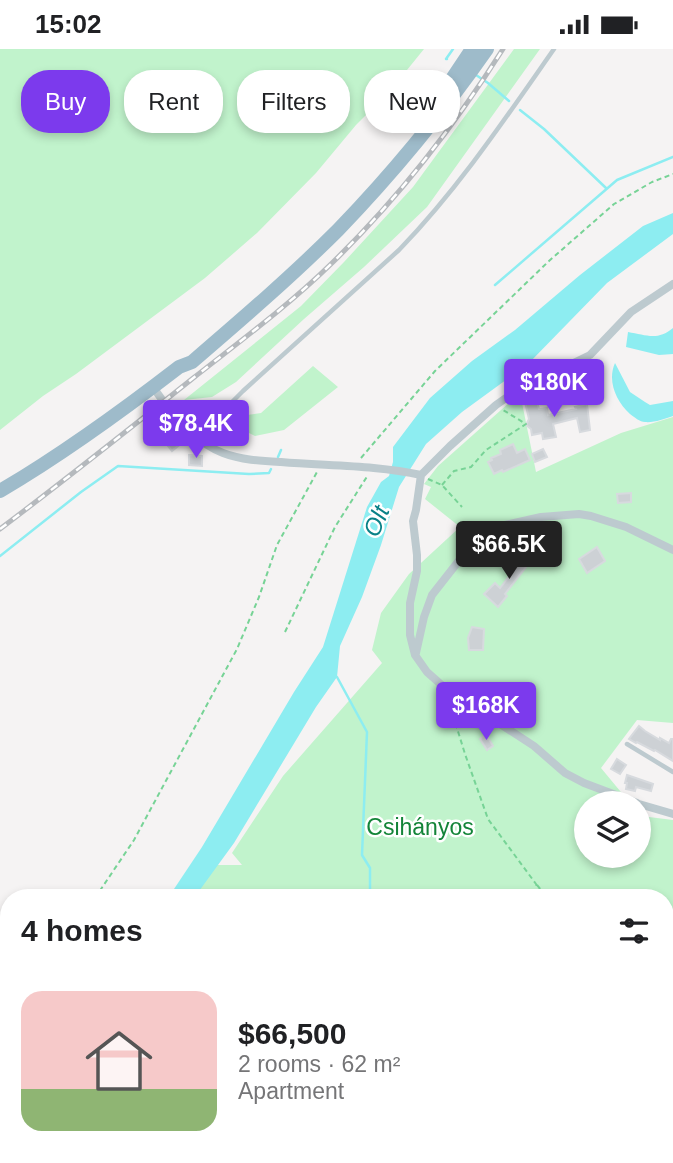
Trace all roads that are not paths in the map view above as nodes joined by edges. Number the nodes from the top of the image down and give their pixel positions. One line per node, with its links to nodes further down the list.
1 (472, 49): 5 (highway)
2 (487, 49): 5 (highway)
3 (554, 49): 9 (lane)
4 (673, 284): 6 (street)
5 (179, 367): 7 (highway)
6 (552, 373): 8 (lane); 10 (street)
7 (152, 387): 9 (street); 11 (highway)
8 (559, 388)
9 (201, 441): 10 (street)
10 (421, 475): 13 (street)
11 (0, 491)
12 (673, 550): 13 (street)
13 (415, 655): 16 (street)
14 (627, 744): 15 (lane)
15 (673, 772)
16 (605, 791)
17 (651, 808): 18 (street)
18 (673, 814)

